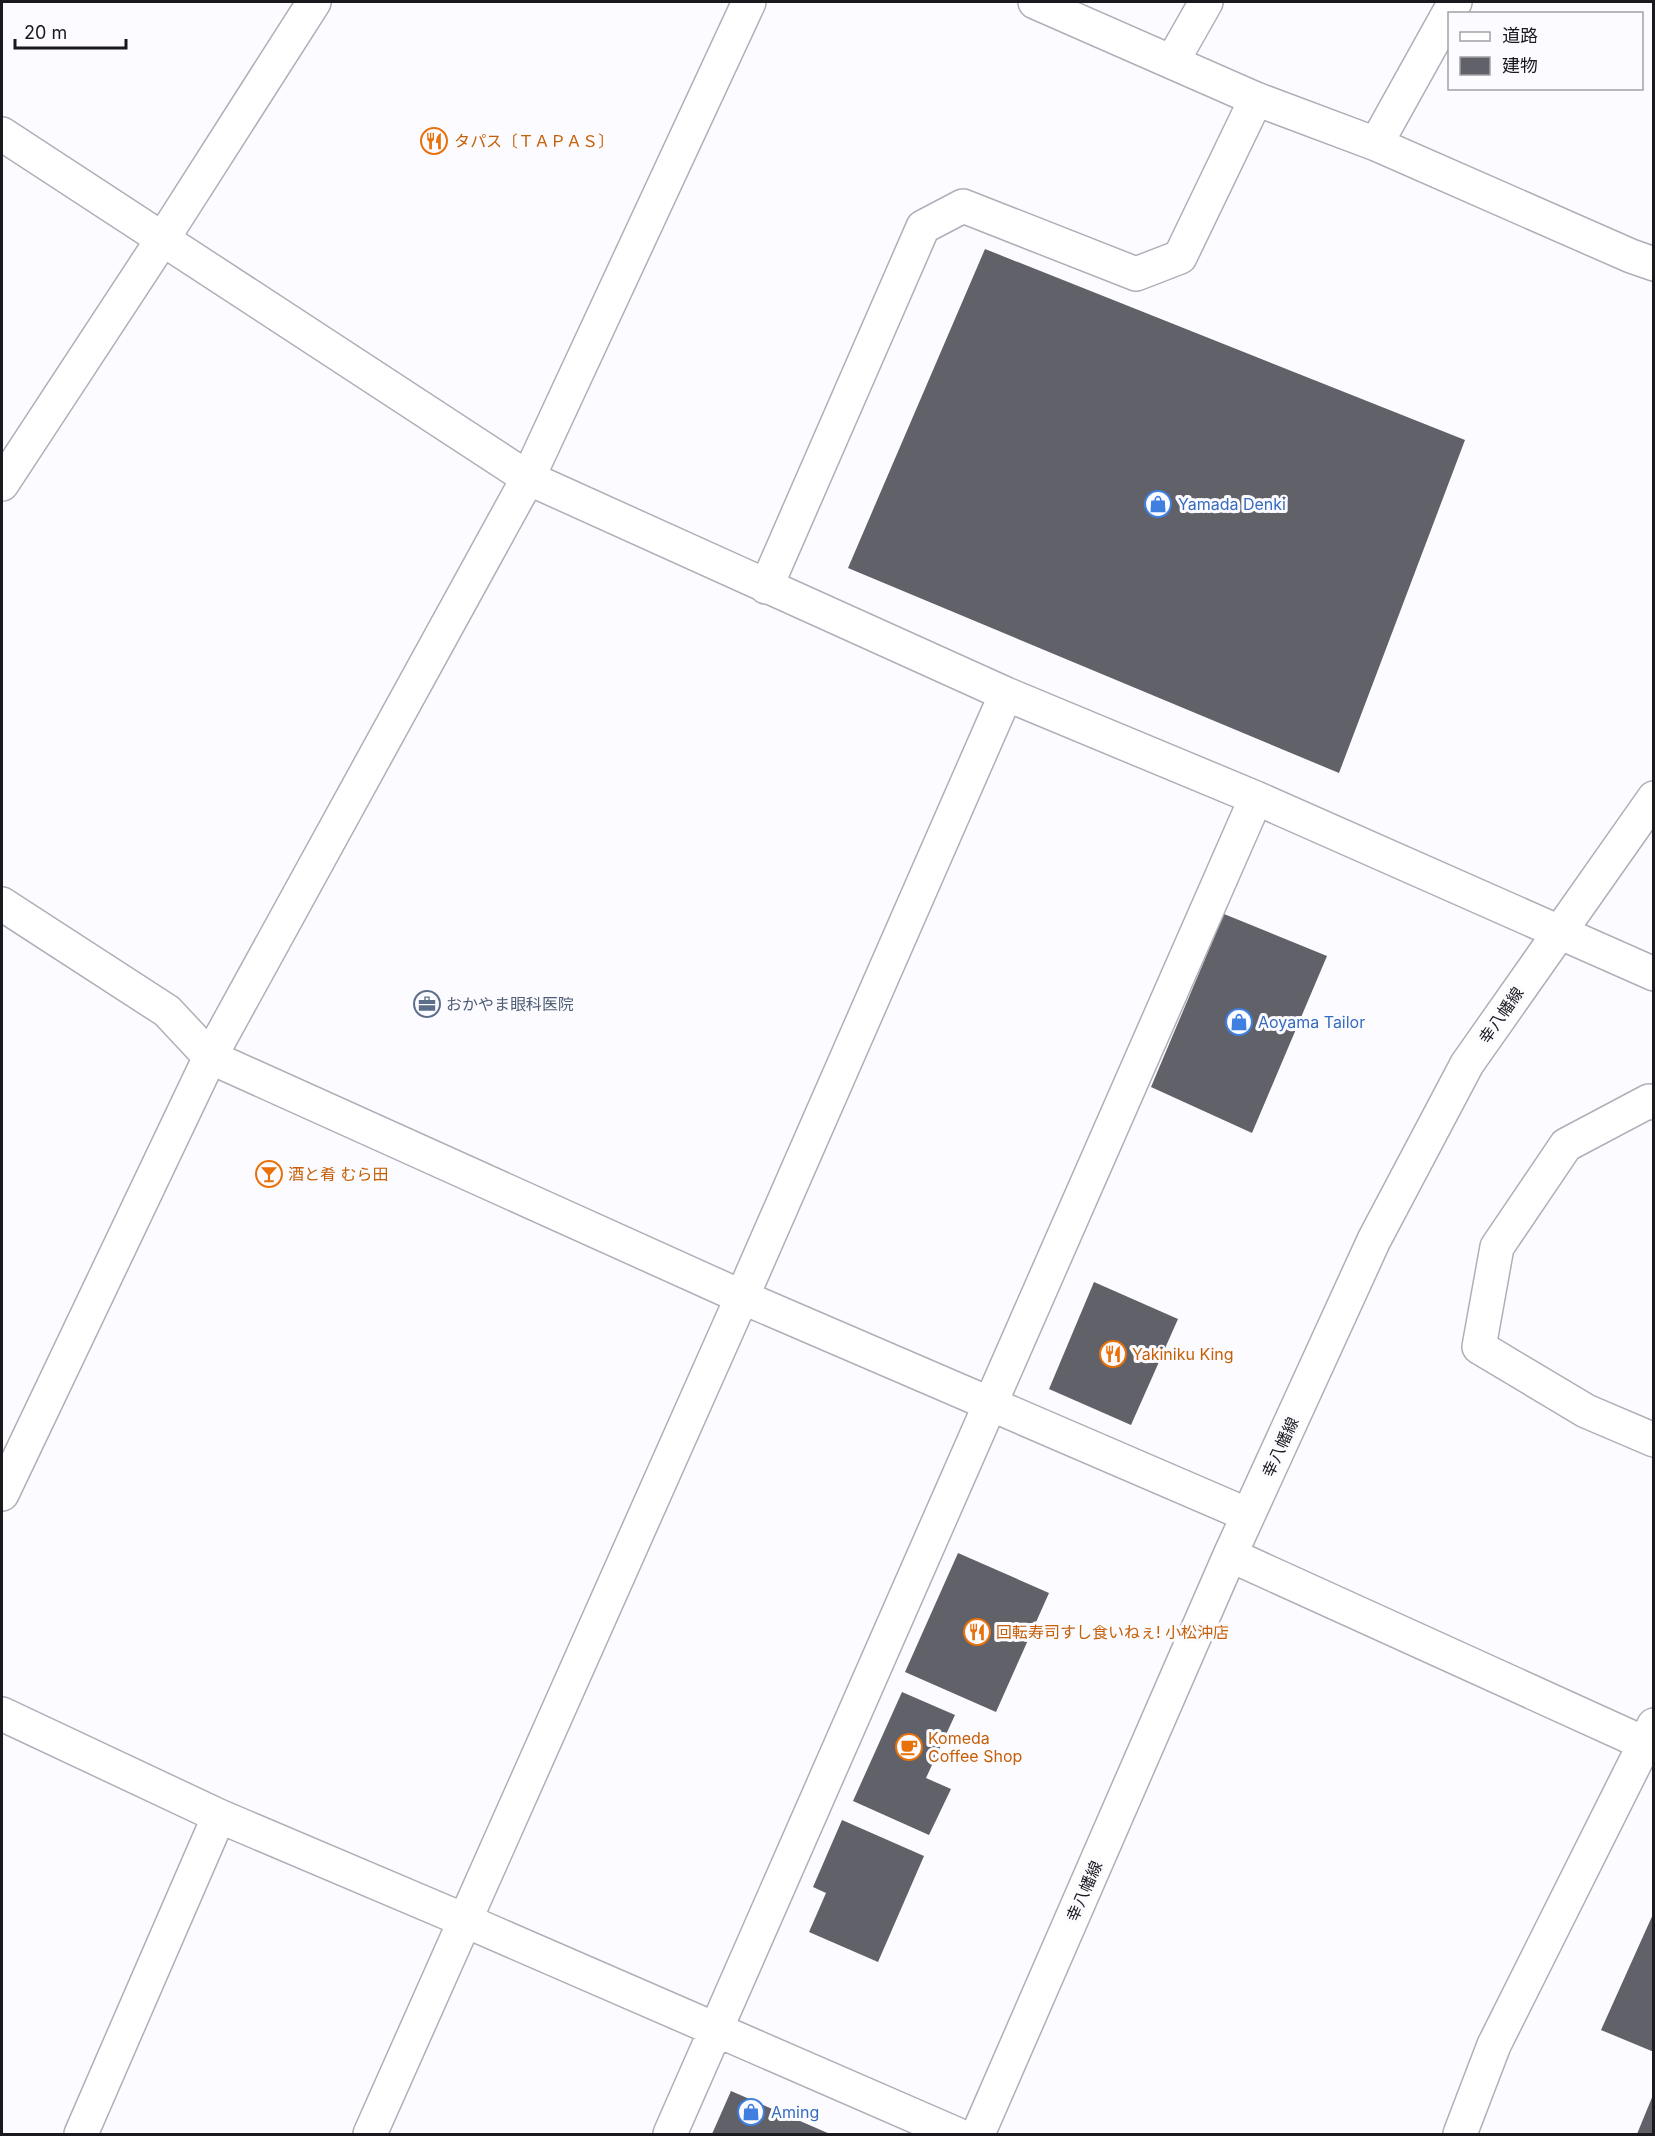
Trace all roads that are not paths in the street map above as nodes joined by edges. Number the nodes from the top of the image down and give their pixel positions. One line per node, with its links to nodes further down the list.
1 (314, 2): 10 (street)
2 (749, 2): 12 (street)
3 (1035, 2): 6 (street)
4 (1206, 2): 6 (street)
5 (1448, 15): 9 (street)
6 (1172, 62): 7 (street)
7 (1256, 99): 9 (street); 14 (street)
8 (2, 134): 10 (street)
9 (1376, 144): 11 (street)
10 (162, 240): 12 (street); 13 (street)
11 (1653, 264)
12 (528, 478): 14 (street); 21 (street)
13 (2, 484)
14 (766, 587): 15 (street)
15 (1006, 694): 16 (street); 23 (street)
16 (1256, 798): 19 (street); 24 (street)
17 (1653, 798): 19 (street, 幸八幡線)
18 (2, 904): 21 (street)
19 (1560, 932): 20 (street); 27 (street, 幸八幡線)
20 (1653, 974)
21 (210, 1057): 23 (street); 26 (street)
22 (1653, 1103): 25 (street)
23 (742, 1297): 24 (street); 32 (street)
24 (991, 1405): 27 (street); 33 (street)
25 (1653, 1440)
26 (2, 1494)
27 (1248, 1515): 28 (street, 幸八幡線)
28 (1230, 1556): 30 (street); 38 (street, 幸八幡線)
29 (2, 1714): 31 (street)
30 (1650, 1735): 39 (street)
31 (219, 1816): 32 (street); 34 (street)
32 (464, 1920): 33 (street); 35 (street)
33 (716, 2030): 36 (street); 37 (street)
34 (81, 2134)
35 (370, 2134)
36 (670, 2134)
37 (956, 2134)
38 (978, 2134)
39 (1460, 2134)

